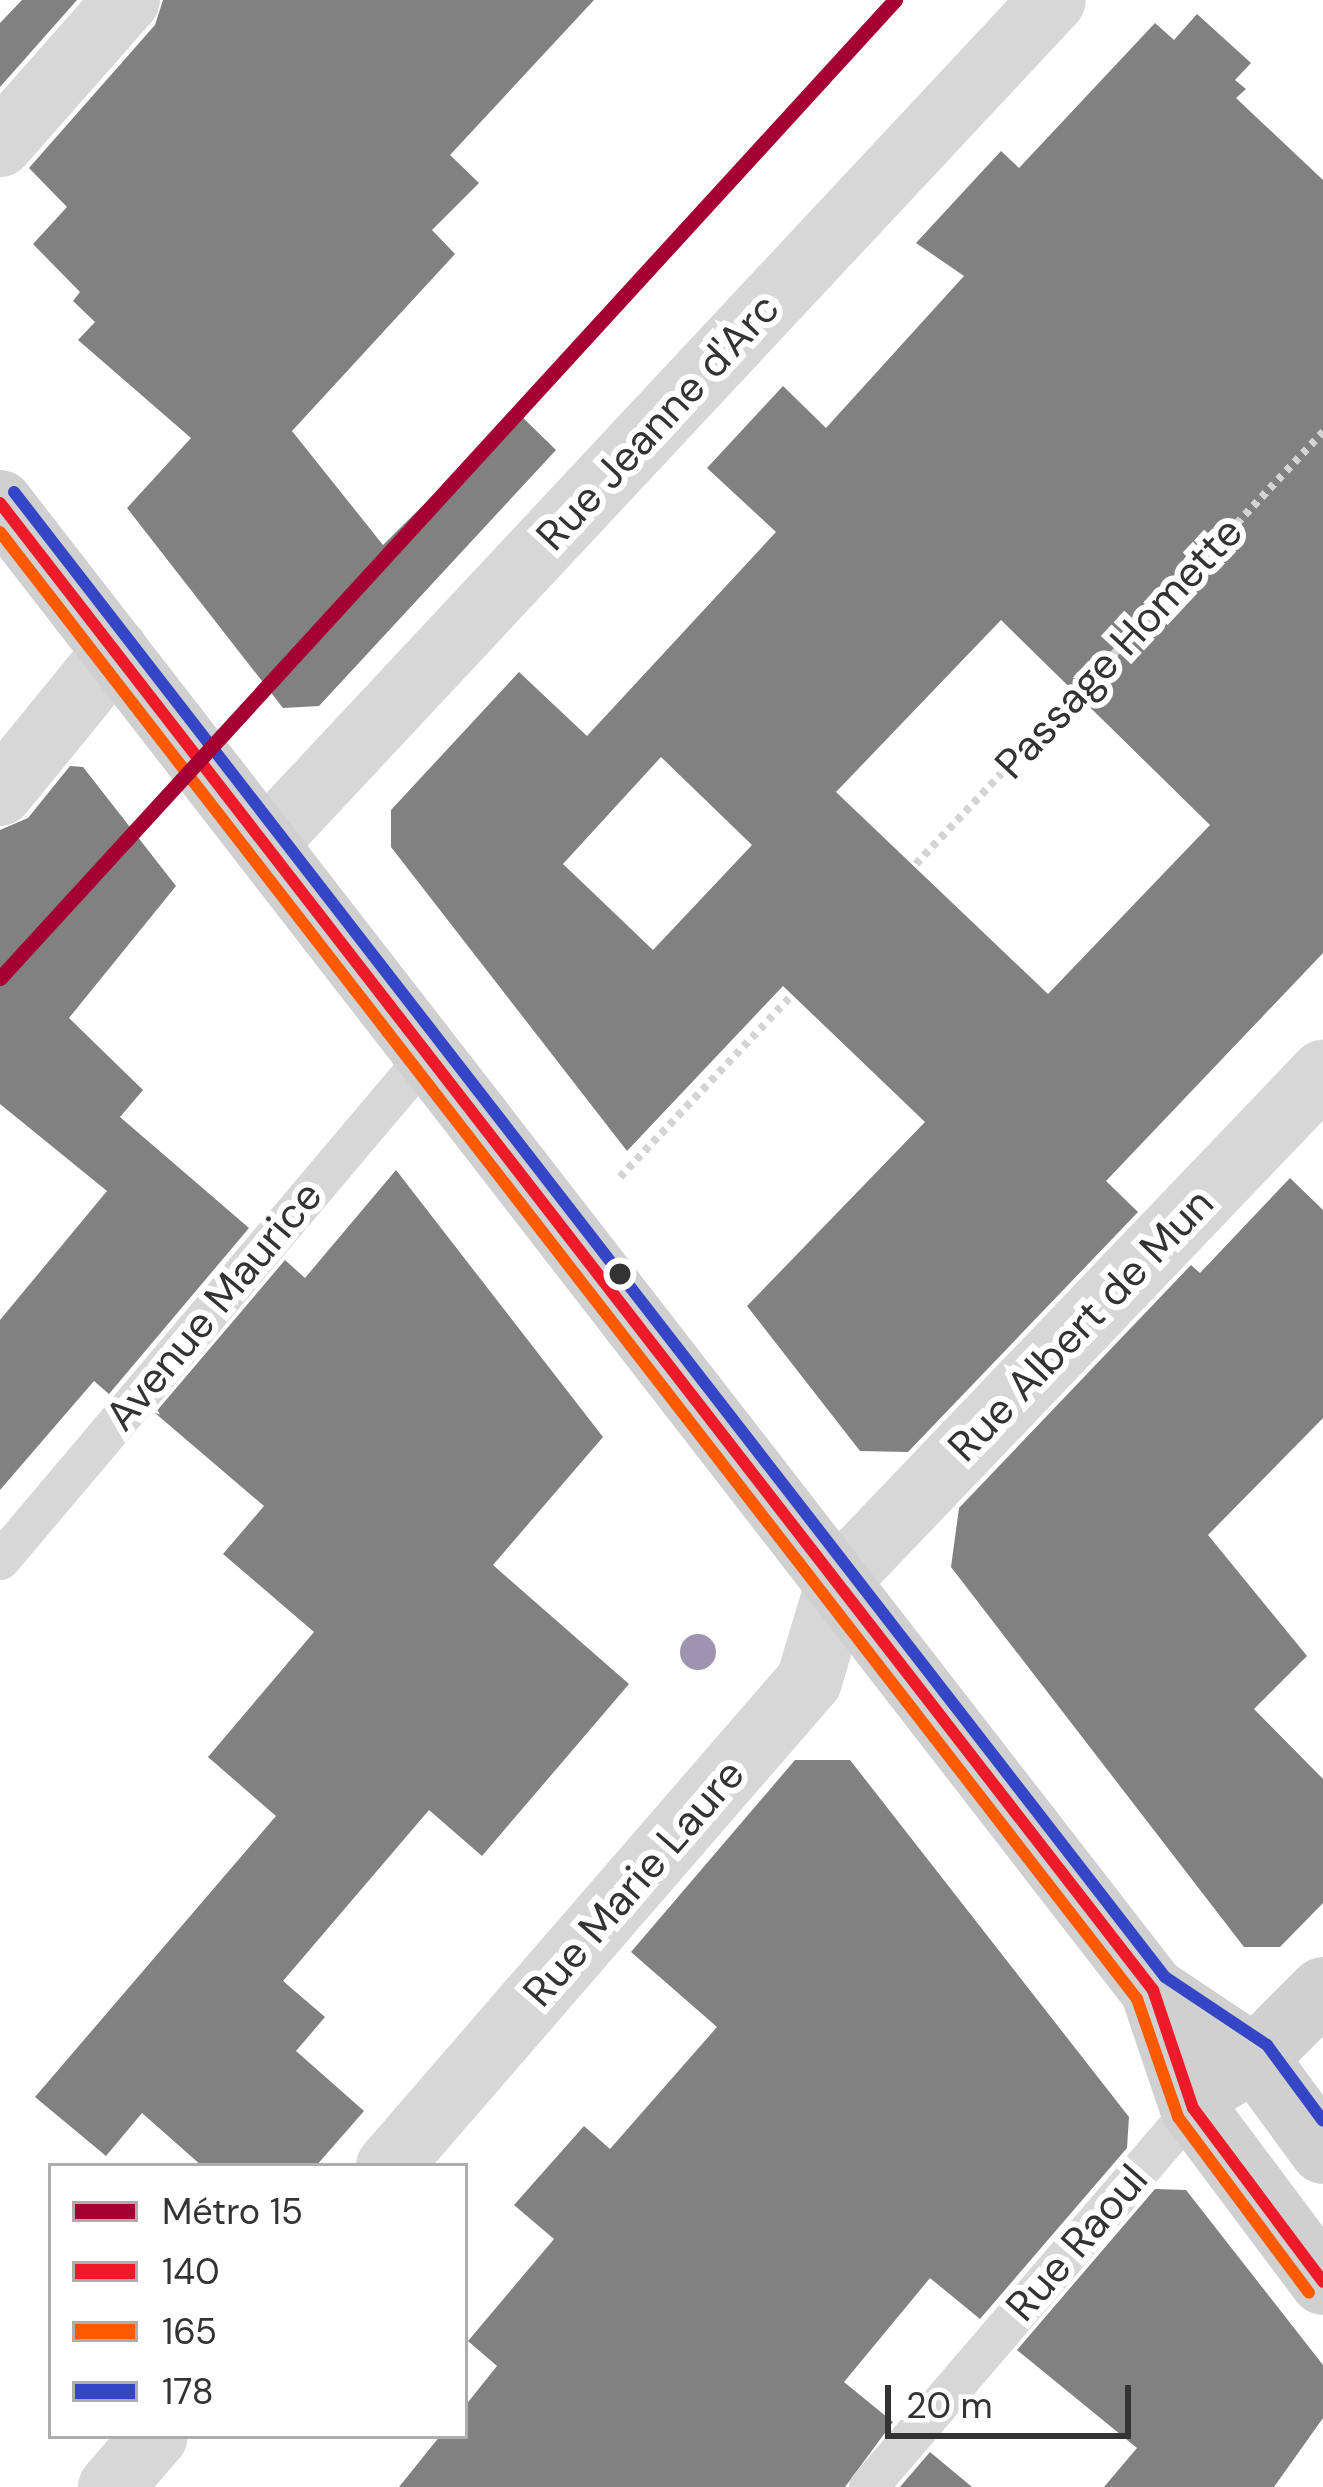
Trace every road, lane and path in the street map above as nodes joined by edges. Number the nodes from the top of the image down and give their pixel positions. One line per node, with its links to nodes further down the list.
1 (128, 0): 3 (street)
2 (1053, 0): 8 (street, Rue Jeanne d'Arc)
3 (0, 144)
4 (1323, 432): 9 (path, Passage Homette)
5 (0, 503): 6 (main road)
6 (116, 651): 7 (street); 8 (main road)
7 (0, 793)
8 (264, 844): 11 (main road)
9 (916, 864)
10 (792, 995): 13 (path)
11 (429, 1052): 13 (main road); 14 (lane, Avenue Maurice)
12 (1323, 1073): 15 (street, Rue Albert de Mun)
13 (568, 1230): 15 (main road)
14 (0, 1560)
15 (840, 1578): 16 (main road); 21 (street, Rue Marie Laure)
16 (1153, 1990): 18 (main road); 19 (main road)
17 (1323, 1990): 18 (main road)
18 (1255, 2059): 19 (main road); 20 (main road)
19 (1193, 2108): 22 (main road); 25 (lane, Rue Raoul)
20 (1323, 2150)
21 (391, 2163)
22 (1323, 2282)
23 (152, 2439): 24 (street)
24 (110, 2487)
25 (868, 2487)

